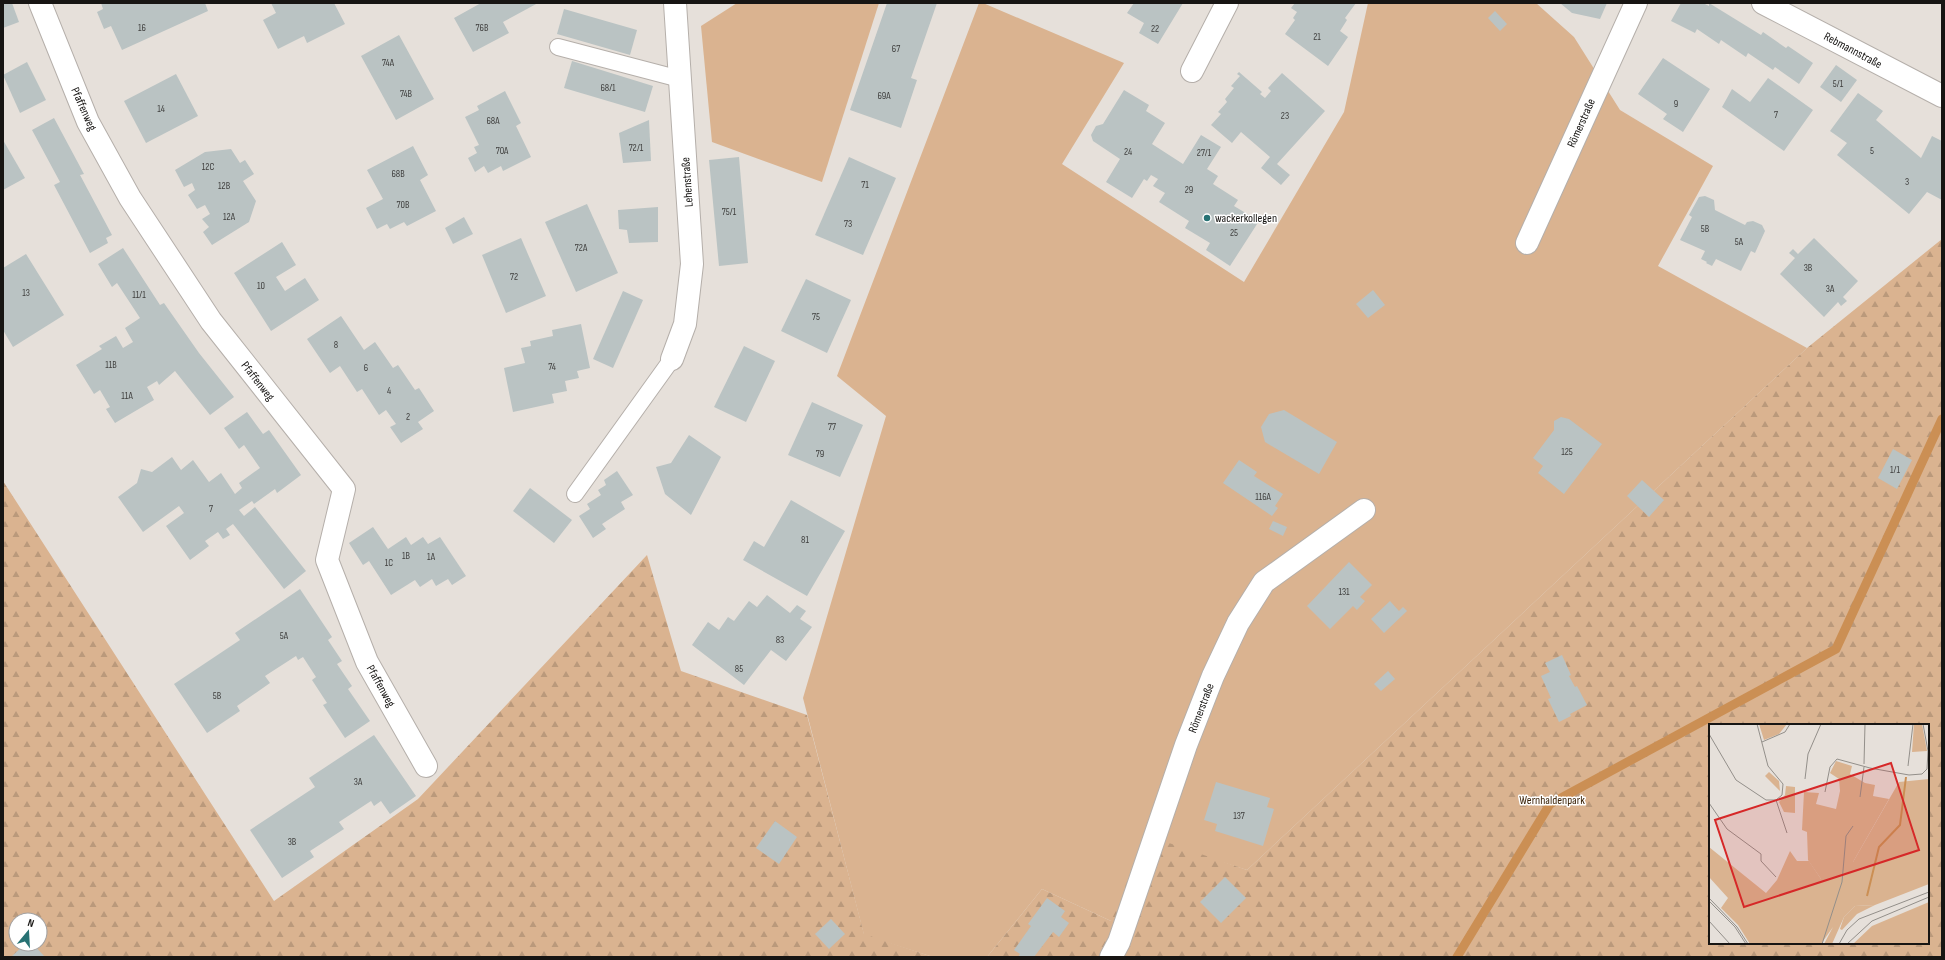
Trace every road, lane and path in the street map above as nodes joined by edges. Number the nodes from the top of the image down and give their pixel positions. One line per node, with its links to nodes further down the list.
1 (40, 3): 14 (street, Pfaffenweg)
2 (675, 3): 8 (street, Lehenstraße)
3 (1226, 3): 7 (street)
4 (1636, 3): 10 (street, Römerstraße)
5 (1763, 3): 9 (street, Rebmannstraße)
6 (558, 47): 8 (lane)
7 (1192, 71)
8 (680, 79): 11 (street, Lehenstraße)
9 (1942, 96)
10 (1527, 243)
11 (672, 359): 12 (lane)
12 (575, 494)
13 (1364, 510): 15 (street, Römerstraße)
14 (426, 766)
15 (1111, 957)

